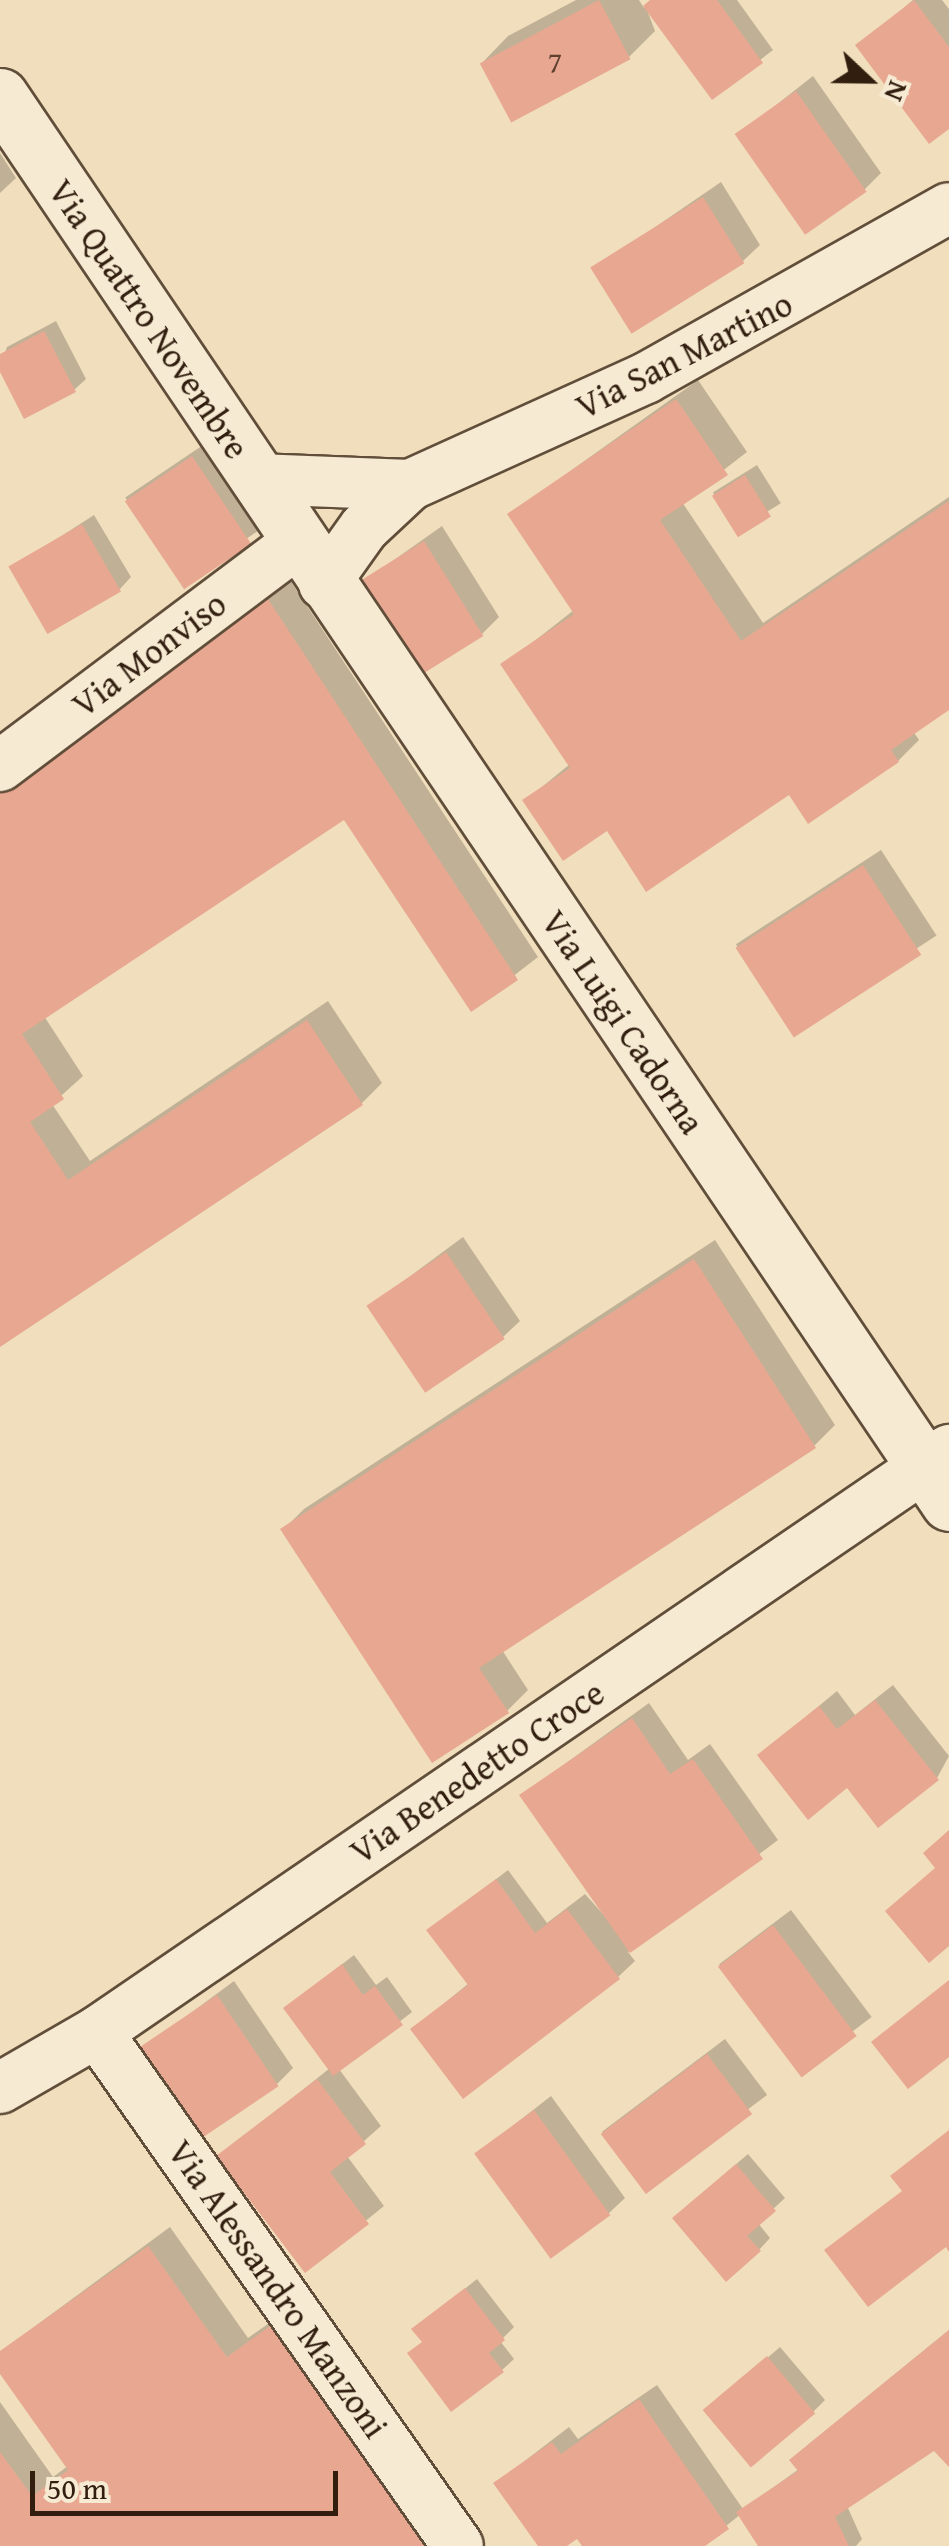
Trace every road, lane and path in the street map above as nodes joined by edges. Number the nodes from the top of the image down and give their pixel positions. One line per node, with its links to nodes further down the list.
1 (0, 96): 3 (street, Via Quattro Novembre)
2 (949, 208): 4 (street, Via San Martino)
3 (256, 479): 4 (street); 5 (street, Via Quattro Novembre)
4 (410, 485): 5 (street, Via Monviso)
5 (311, 563): 6 (street, Via Monviso); 7 (street, Via Luigi Cadorna)
6 (0, 766)
7 (941, 1473): 8 (street, Via Benedetto Croce)
8 (97, 2032): 9 (street, Via Benedetto Croce); 10 (street, Via Alessandro Manzoni)
9 (0, 2088)
10 (458, 2546)

